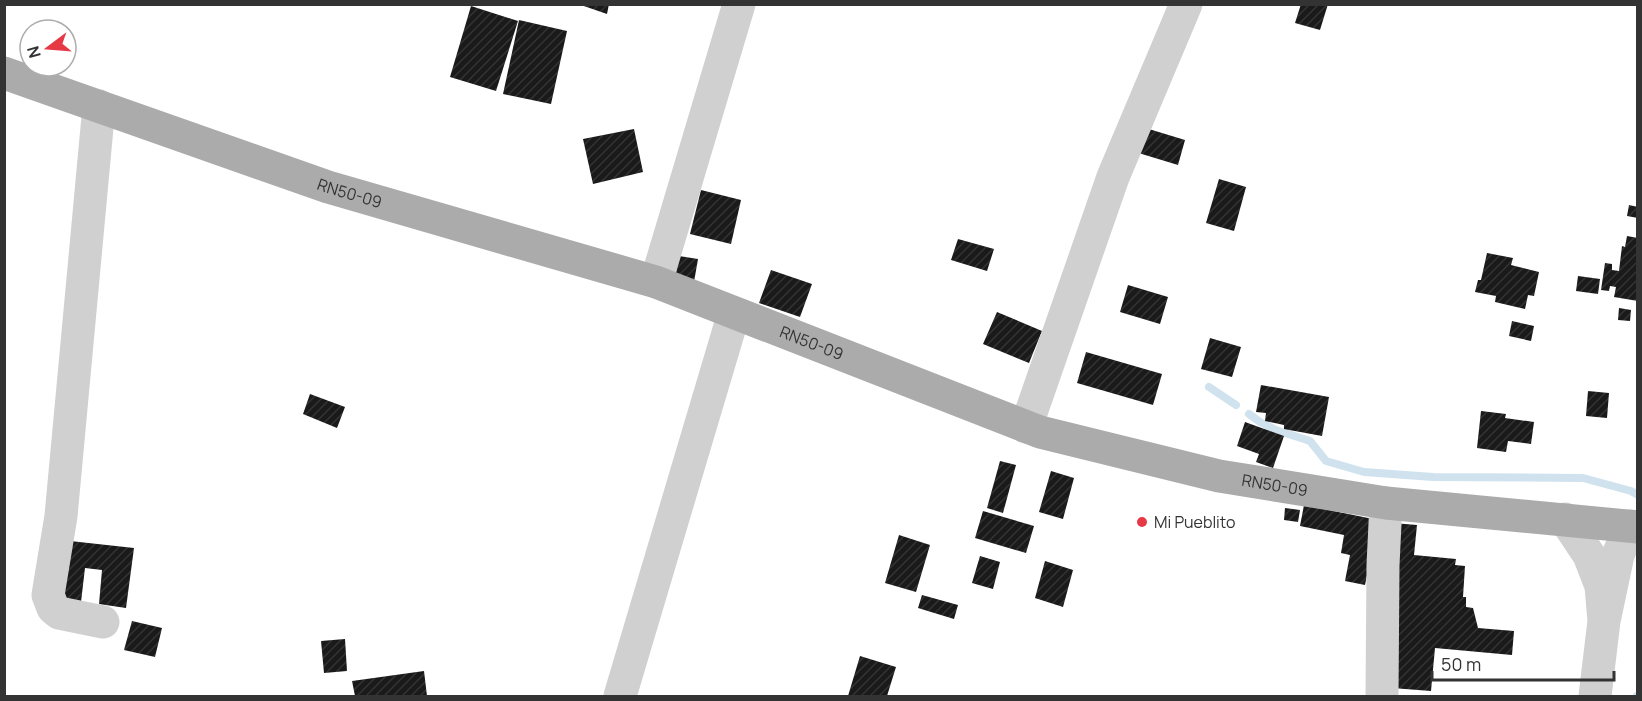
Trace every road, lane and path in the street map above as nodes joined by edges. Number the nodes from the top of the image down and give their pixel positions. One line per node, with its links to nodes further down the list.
1 (739, 4): 5 (street)
2 (1186, 4): 7 (street)
3 (4, 73): 4 (main road, RN50-09)
4 (99, 106): 5 (main road, RN50-09); 12 (street)
5 (656, 282): 6 (main road, RN50-09)
6 (734, 313): 7 (main road, RN50-09); 13 (street)
7 (1026, 427): 8 (main road, RN50-09)
8 (1386, 503): 9 (main road, RN50-09); 14 (street)
9 (1565, 519): 10 (main road, RN50-09); 11 (street)
10 (1634, 526): 11 (street)
11 (1604, 621): 15 (street)
12 (103, 622)
13 (620, 696)
14 (1382, 696)
15 (1595, 696)

